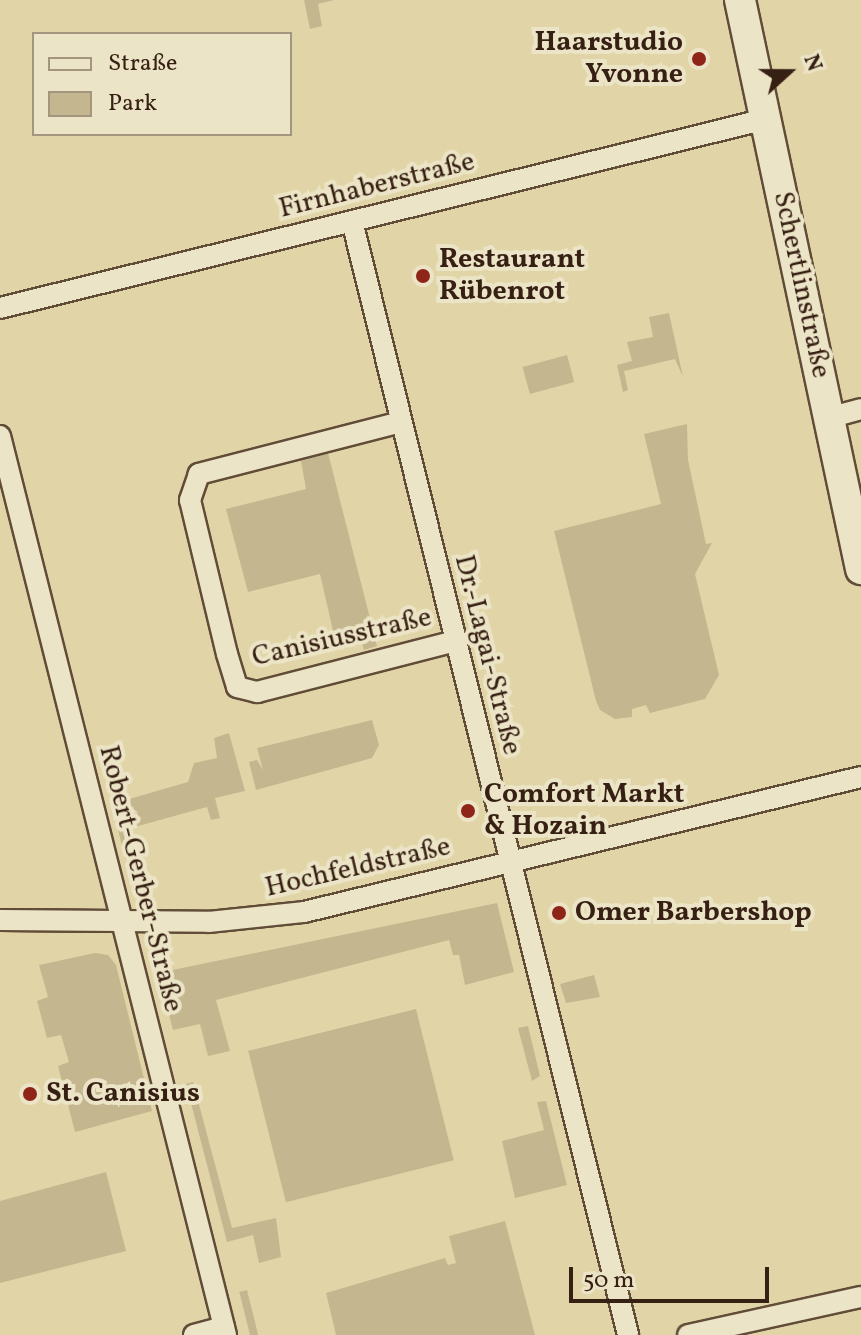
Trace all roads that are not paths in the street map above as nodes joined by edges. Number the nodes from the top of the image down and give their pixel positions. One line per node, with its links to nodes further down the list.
1 (740, 0): 2 (street, Schertlinstraße)
2 (766, 119): 3 (street, Firnhaberstraße); 6 (street, Schertlinstraße)
3 (352, 221): 4 (street, Firnhaberstraße); 7 (street, Dr.-Lagai-Straße)
4 (0, 308)
5 (861, 409): 6 (street)
6 (828, 418): 9 (street, Schertlinstraße)
7 (401, 422): 10 (street, Dr.-Lagai-Straße); 10 (street, Canisiusstraße)
8 (0, 436): 13 (street, Robert-Gerber-Straße)
9 (861, 569)
10 (455, 641): 12 (street, Dr.-Lagai-Straße)
11 (861, 777): 12 (street, Hochfeldstraße)
12 (509, 862): 13 (street, Hochfeldstraße); 18 (street, Dr.-Lagai-Straße)
13 (121, 918): 14 (street, Hochfeldstraße); 16 (street, Robert-Gerber-Straße)
14 (0, 920)
15 (861, 1297): 19 (street)
16 (225, 1331): 17 (street)
17 (194, 1335)
18 (628, 1335)
19 (688, 1335)

